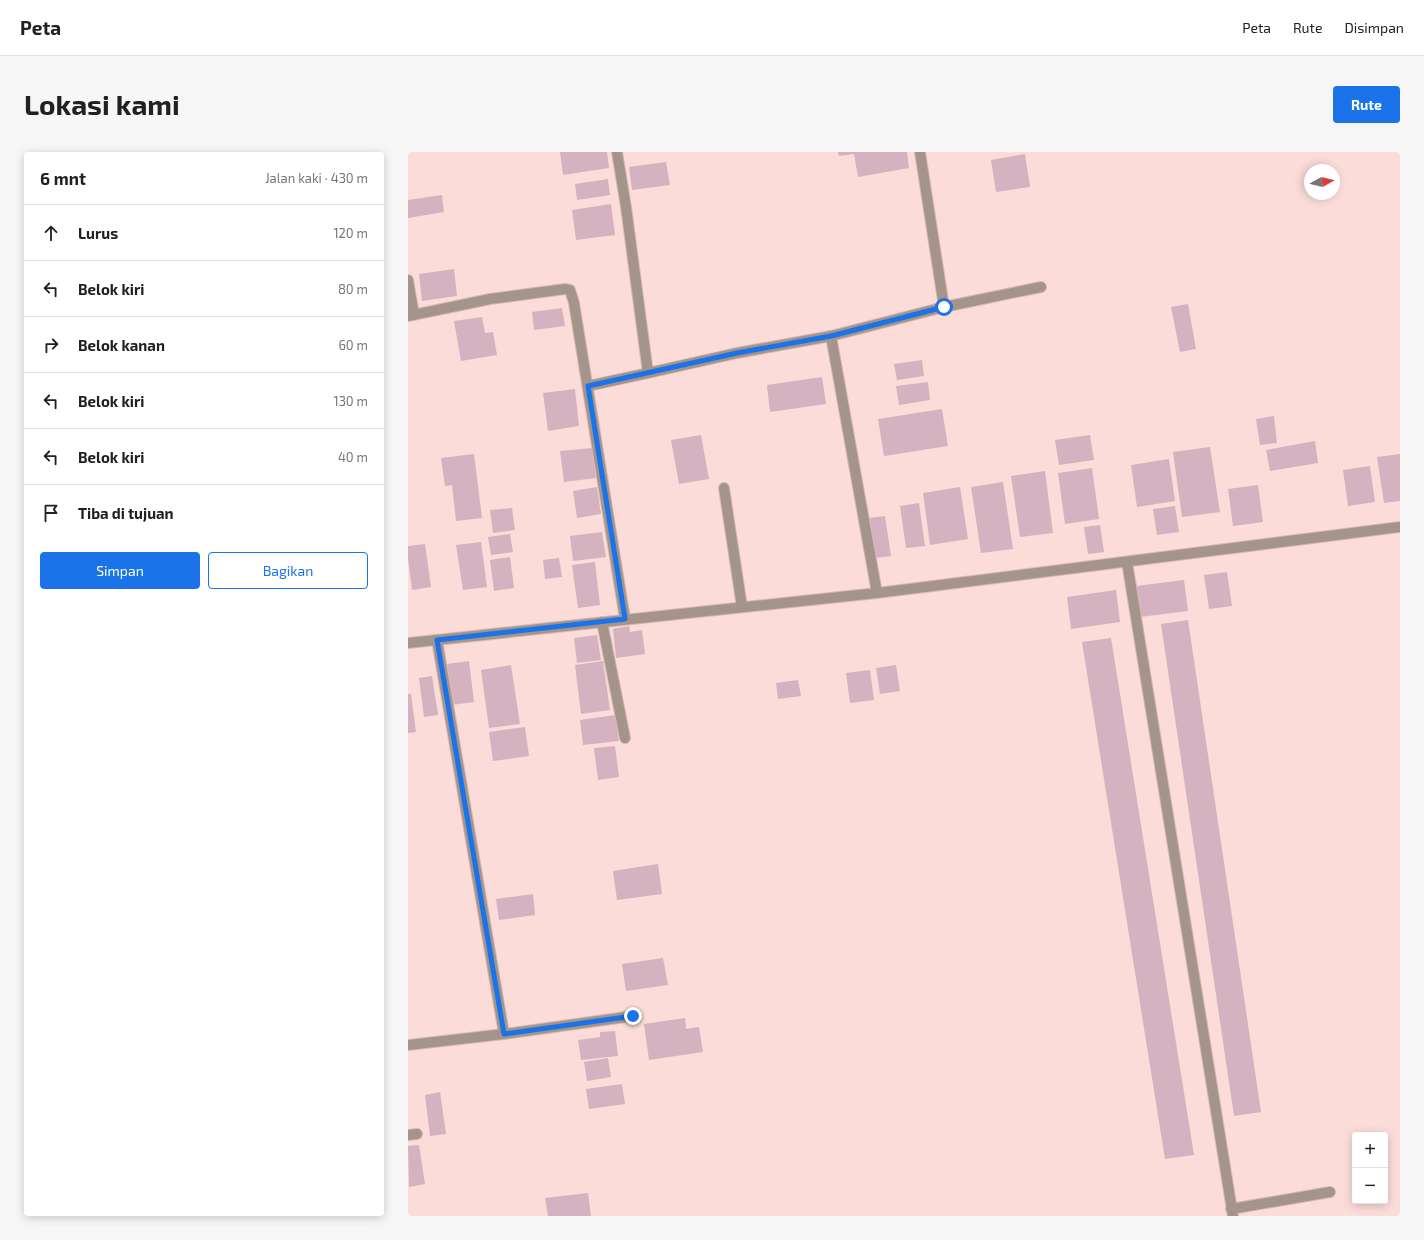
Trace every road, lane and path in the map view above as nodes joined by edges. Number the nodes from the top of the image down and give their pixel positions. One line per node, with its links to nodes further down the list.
1 (617, 152): 8 (street)
2 (920, 152): 5 (street)
3 (408, 280): 6 (street)
4 (1041, 287): 5 (street)
5 (944, 307): 7 (street)
6 (411, 316): 9 (street)
7 (831, 336): 8 (street); 13 (street)
8 (648, 374): 9 (street)
9 (588, 386): 15 (street)
10 (724, 488): 14 (street)
11 (1400, 527): 12 (street)
12 (1127, 562): 13 (street); 24 (street)
13 (878, 593): 14 (street)
14 (742, 607): 15 (street)
15 (625, 619): 16 (street)
16 (602, 622): 17 (street); 19 (street)
17 (437, 640): 18 (street); 21 (street)
18 (408, 643)
19 (625, 738)
20 (633, 1016): 21 (street)
21 (504, 1034): 22 (street)
22 (408, 1045)
23 (1330, 1192): 24 (street)
24 (1232, 1212)

